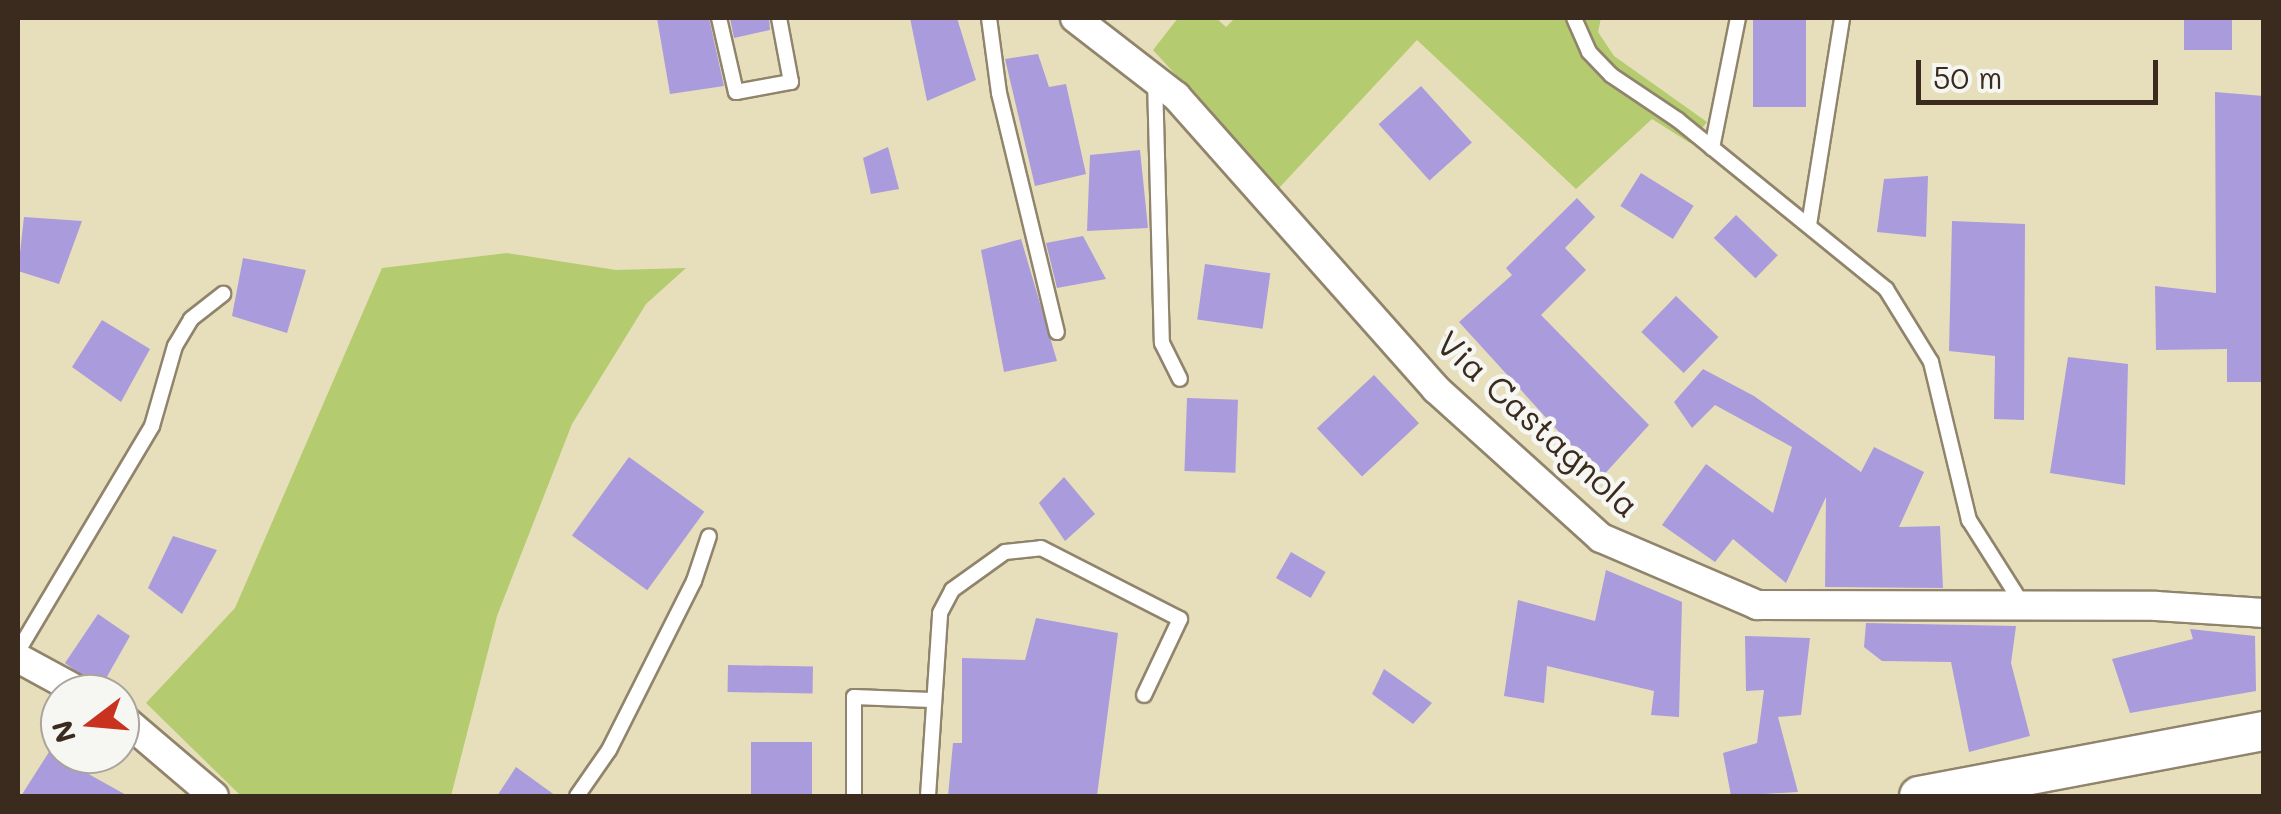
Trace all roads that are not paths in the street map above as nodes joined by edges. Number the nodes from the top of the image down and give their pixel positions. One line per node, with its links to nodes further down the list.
1 (719, 18): 2 (lane)
2 (779, 18)
3 (989, 18): 12 (lane)
4 (1075, 18): 8 (street, Via Castagnola)
5 (1574, 18): 9 (lane)
6 (1738, 18): 9 (lane)
7 (1842, 18): 10 (lane)
8 (1155, 80): 13 (lane); 15 (street, Via Castagnola)
9 (1712, 148): 10 (lane)
10 (1810, 225): 15 (lane)
11 (223, 294): 17 (lane)
12 (1057, 332)
13 (1180, 379)
14 (710, 536): 24 (lane)
15 (2024, 606): 16 (street, Via Castagnola)
16 (2264, 613)
17 (18, 654): 18 (street)
18 (51, 674)
19 (1144, 696): 20 (lane)
20 (932, 700): 25 (lane); 26 (lane)
21 (2264, 731): 27 (main road)
22 (140, 733): 23 (street)
23 (214, 796)
24 (577, 796)
25 (854, 796)
26 (928, 796)
27 (1920, 796)

